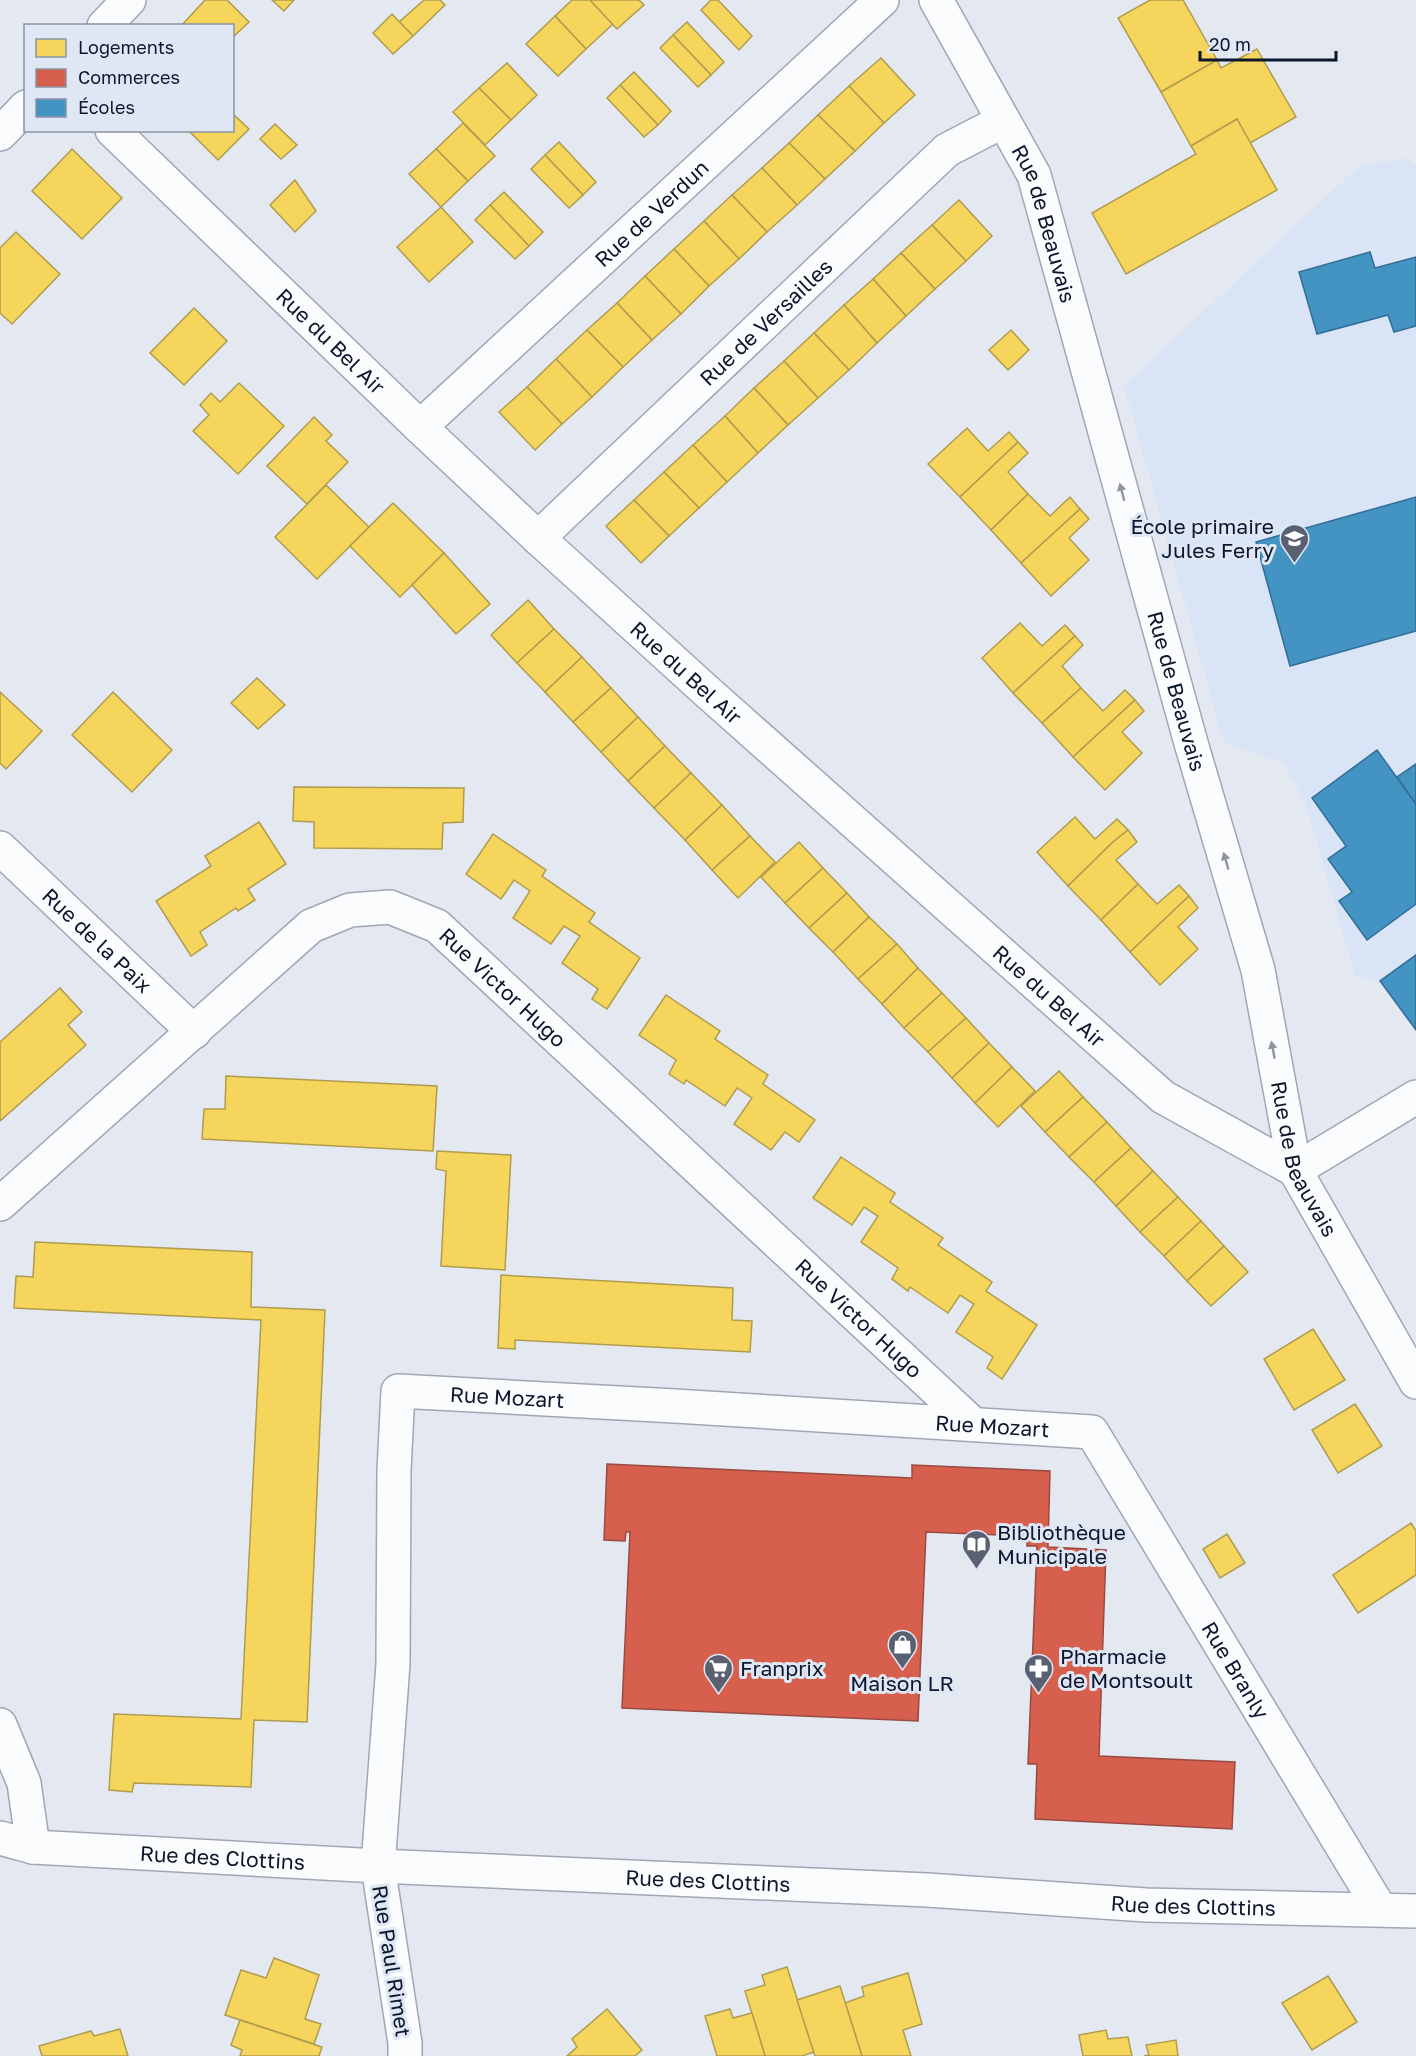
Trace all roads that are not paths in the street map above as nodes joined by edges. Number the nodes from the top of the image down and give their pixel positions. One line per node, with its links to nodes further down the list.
1 (129, 0): 4 (street)
2 (882, 0): 9 (street, Rue de Verdun)
3 (936, 0): 6 (street, Rue de Beauvais)
4 (106, 24)
5 (24, 109): 8 (street)
6 (1003, 121): 10 (street, Rue de Versailles); 14 (street, Rue de Beauvais, one-way to 6)
7 (114, 132): 9 (street, Rue du Bel Air)
8 (0, 134)
9 (420, 427): 10 (street, Rue du Bel Air)
10 (538, 538): 14 (street, Rue du Bel Air)
11 (0, 848): 12 (street, Rue de la Paix)
12 (194, 1032): 15 (street, Rue Victor Hugo); 17 (street, Rue Victor Hugo)
13 (1416, 1097): 14 (street)
14 (1295, 1170): 16 (street, Rue de Beauvais)
15 (0, 1204)
16 (1416, 1382)
17 (973, 1424): 18 (street, Rue Mozart); 22 (street, Rue Mozart)
18 (1092, 1432): 23 (street, Rue Branly)
19 (0, 1725): 21 (street)
20 (0, 1838): 21 (street, Rue des Clottins)
21 (33, 1847): 22 (street, Rue des Clottins)
22 (378, 1866): 23 (street, Rue des Clottins); 25 (street, Rue Paul Rimet)
23 (1380, 1909): 24 (street, Rue des Clottins)
24 (1416, 1911)
25 (405, 2056)

